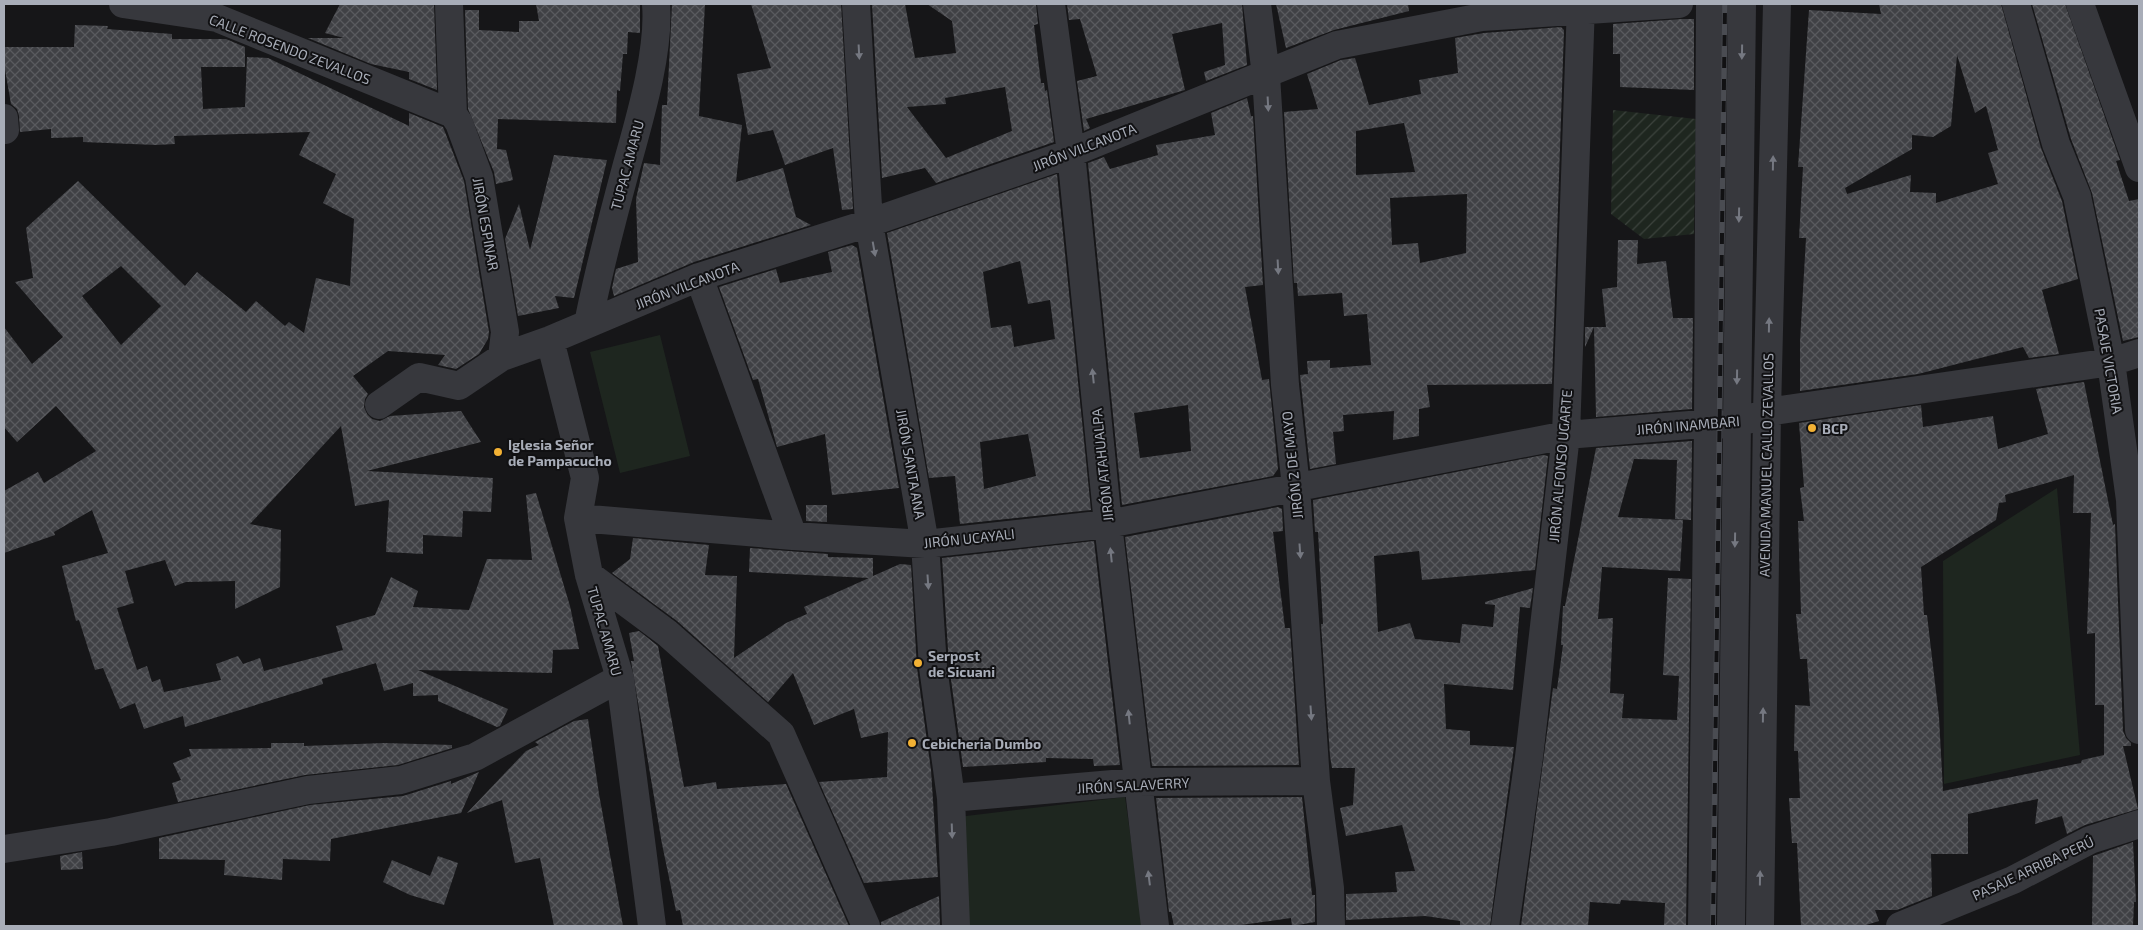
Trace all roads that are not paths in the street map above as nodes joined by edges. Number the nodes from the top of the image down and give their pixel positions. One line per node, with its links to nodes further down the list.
1 (123, 4): 15 (street, CALLE ROSENDO ZEVALLOS)
2 (450, 4): 15 (street, JIRÓN ESPINAR)
3 (656, 4): 20 (street, TUPAC AMARU)
4 (856, 4): 18 (street, JIRÓN SANTA ANA, one-way to 18)
5 (1051, 4): 16 (street, JIRÓN ATAHUALPA)
6 (1257, 4): 14 (street, JIRÓN 2 DE MAYO)
7 (1679, 4): 13 (street, JIRÓN VILCANOTA)
8 (1710, 4): 28 (street)
9 (1742, 4): 27 (street, one-way to 27)
10 (1777, 4): 26 (street, AVENIDA MANUEL CALLO ZEVALLOS, one-way to 10)
11 (2016, 4): 24 (street, PASAJE VICTORIA)
12 (2080, 4): 17 (street)
13 (1581, 7): 14 (street, JIRÓN VILCANOTA); 29 (street, JIRÓN ALFONSO UGARTE)
14 (1266, 75): 16 (street, JIRÓN VILCANOTA); 30 (street, JIRÓN 2 DE MAYO, one-way to 30)
15 (453, 114): 23 (street, JIRÓN ESPINAR)
16 (1071, 153): 18 (street, JIRÓN VILCANOTA); 32 (street, JIRÓN ATAHUALPA, one-way to 16)
17 (2139, 168)
18 (869, 223): 19 (street, JIRÓN VILCANOTA); 34 (street, JIRÓN SANTA ANA, one-way to 34)
19 (699, 277): 20 (street, JIRÓN VILCANOTA); 33 (street)
20 (588, 324): 21 (street, JIRÓN VILCANOTA)
21 (550, 340): 23 (street, JIRÓN VILCANOTA); 31 (street, TUPAC AMARU)
22 (2139, 353): 24 (street, JIRÓN INAMBARI)
23 (502, 358): 25 (street, JIRÓN VILCANOTA)
24 (2111, 362): 26 (street, JIRÓN INAMBARI); 37 (street, PASAJE VICTORIA)
25 (379, 405)
26 (1767, 412): 27 (street, JIRÓN INAMBARI); 51 (street, AVENIDA MANUEL CALLO ZEVALLOS, one-way to 26)
27 (1737, 424): 28 (street, JIRÓN INAMBARI); 50 (street, one-way to 50)
28 (1708, 426): 29 (street, JIRÓN INAMBARI); 49 (street)
29 (1566, 435): 30 (street, JIRÓN INAMBARI); 48 (street, JIRÓN ALFONSO UGARTE)
30 (1296, 487): 32 (street, JIRÓN UCAYALI); 38 (street, JIRÓN 2 DE MAYO, one-way to 38)
31 (578, 518): 33 (street, JIRÓN UCAYALI); 35 (street, TUPAC AMARU)
32 (1108, 524): 34 (street, JIRÓN UCAYALI); 39 (street, JIRÓN ATAHUALPA, one-way to 32)
33 (792, 536): 34 (street, JIRÓN UCAYALI)
34 (926, 544): 40 (street, JIRÓN SANTA ANA, one-way to 40)
35 (589, 575): 36 (street, TUPAC AMARU); 44 (street)
36 (620, 678): 42 (street); 43 (street, TUPAC AMARU)
37 (2139, 730)
38 (1316, 781): 39 (street, JIRÓN SALAVERRY); 47 (street, JIRÓN 2 DE MAYO)
39 (1136, 782): 40 (street, JIRÓN SALAVERRY); 46 (street, JIRÓN ATAHUALPA, one-way to 39)
40 (951, 798): 45 (street, JIRÓN SANTA ANA, one-way to 45)
41 (2139, 824): 52 (street, PASAJE ARRIBA PERÚ)
42 (4, 849)
43 (652, 926)
44 (866, 926)
45 (956, 926)
46 (1155, 926)
47 (1331, 926)
48 (1505, 926)
49 (1702, 926)
50 (1731, 926)
51 (1760, 926)
52 (1900, 926)

